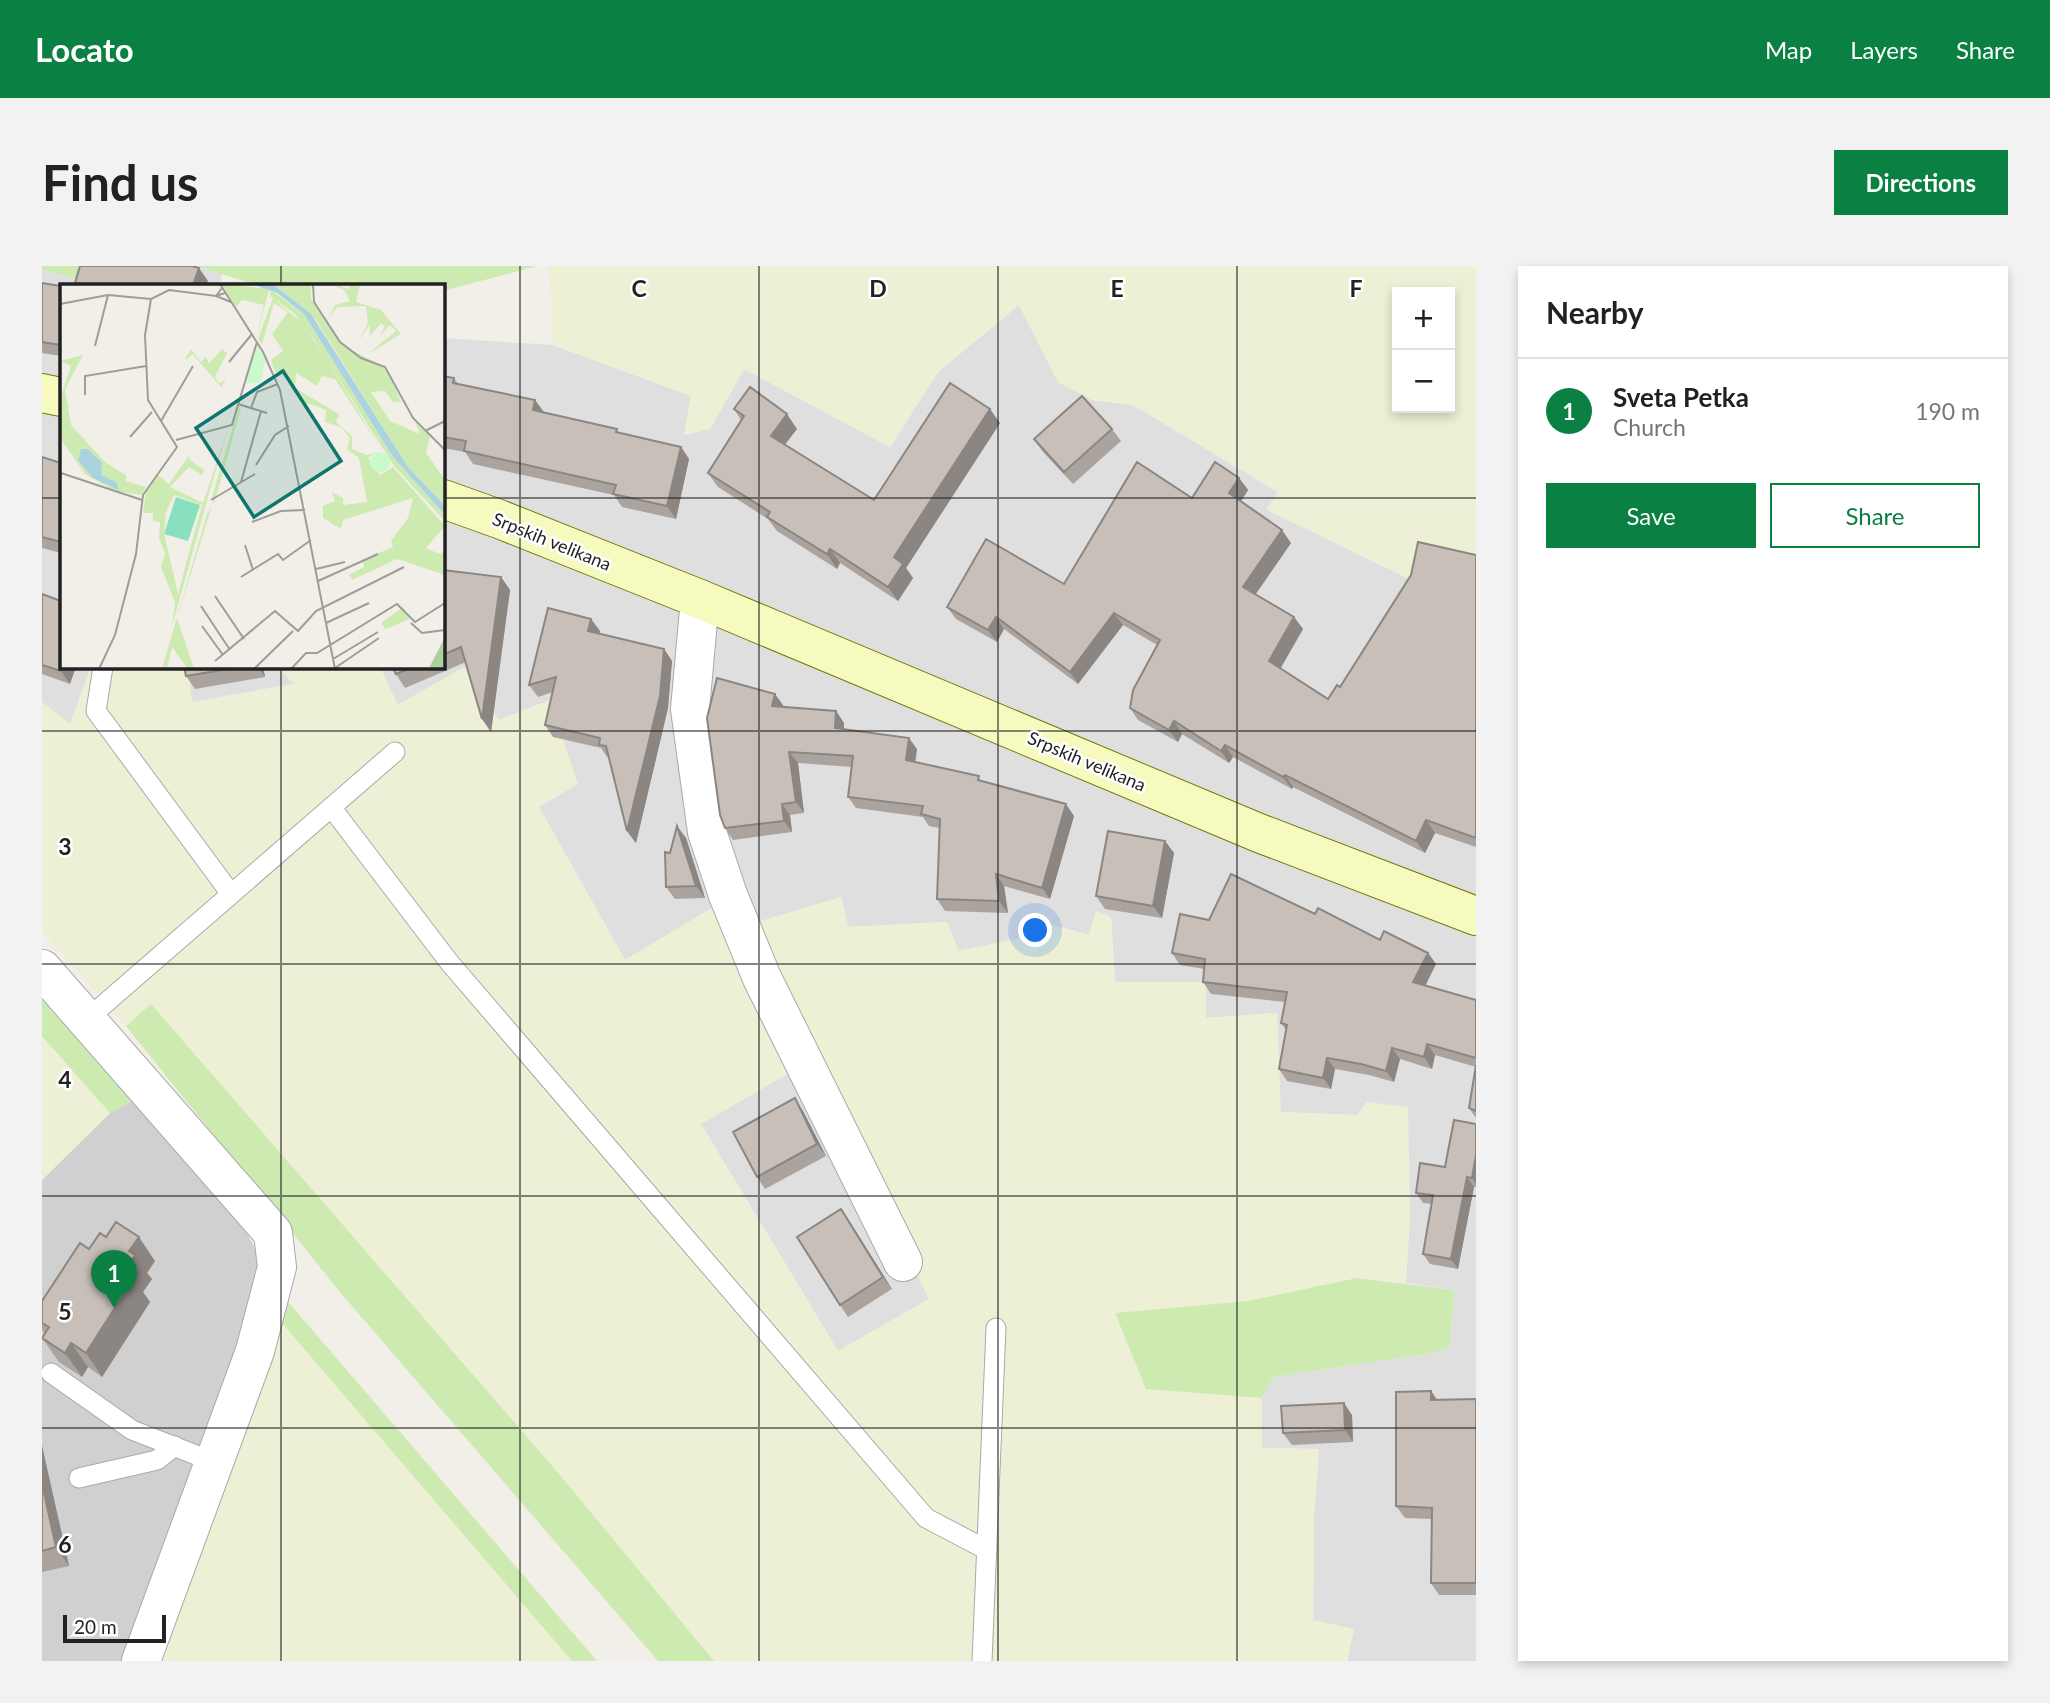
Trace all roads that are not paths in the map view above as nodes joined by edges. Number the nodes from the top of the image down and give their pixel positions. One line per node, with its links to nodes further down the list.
1 (42, 393): 2 (main road)
2 (60, 397)
3 (444, 499): 4 (main road, Srpskih velikana)
4 (700, 600): 9 (main road, Srpskih velikana); 12 (street)
5 (103, 668): 8 (lane)
6 (395, 752): 7 (lane)
7 (331, 807): 8 (lane); 18 (lane)
8 (231, 894): 11 (lane)
9 (1476, 916)
10 (42, 969): 11 (street)
11 (86, 1020): 16 (street)
12 (902, 1262)
13 (996, 1328): 18 (lane)
14 (51, 1373): 15 (lane)
15 (175, 1446): 16 (lane); 17 (lane)
16 (214, 1462): 19 (street)
17 (79, 1478)
18 (987, 1550): 20 (lane)
19 (141, 1661)
20 (982, 1661)

